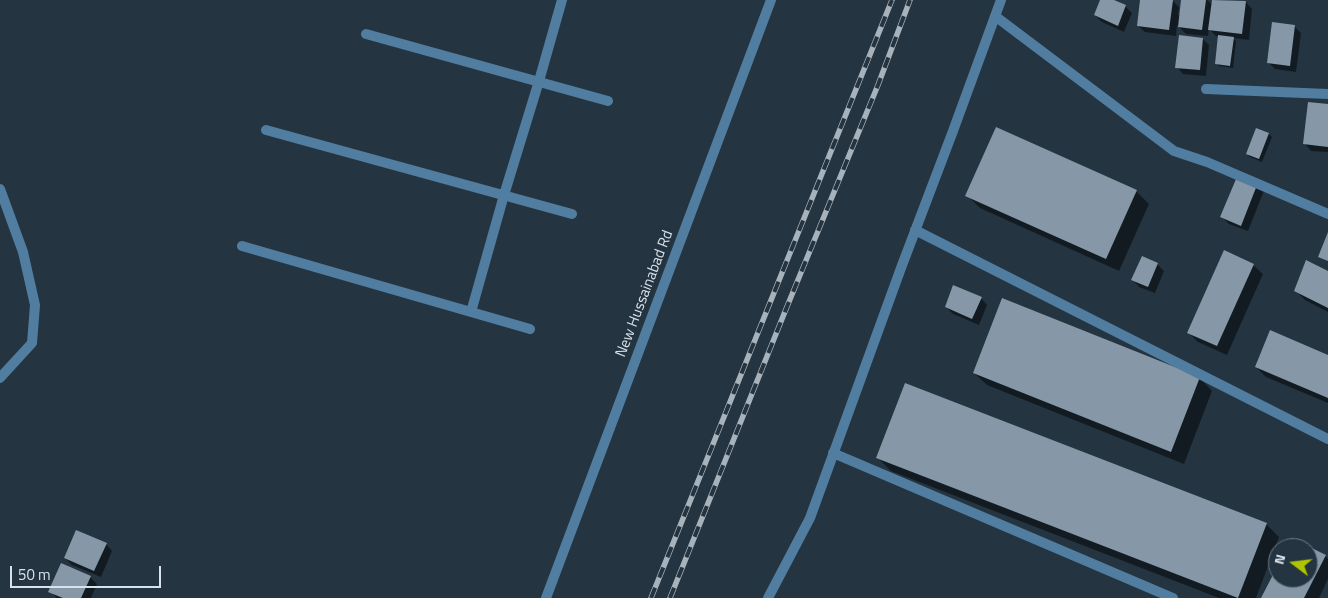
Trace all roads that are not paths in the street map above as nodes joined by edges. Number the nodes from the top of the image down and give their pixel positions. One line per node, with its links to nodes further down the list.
1 (562, 0): 6 (street)
2 (771, 0): 22 (street, New Hussainabad Rd)
3 (1001, 0): 4 (street)
4 (995, 16): 14 (street); 15 (street)
5 (366, 34): 6 (street)
6 (539, 81): 9 (street); 12 (street)
7 (1206, 89): 8 (street)
8 (1328, 94)
9 (608, 100)
10 (266, 130): 12 (street)
11 (0, 188): 19 (street)
12 (504, 195): 13 (street); 17 (street)
13 (572, 214)
14 (1328, 214)
15 (915, 230): 20 (street); 21 (street)
16 (242, 246): 17 (street)
17 (471, 312): 18 (street)
18 (530, 328)
19 (0, 378)
20 (1328, 439)
21 (833, 453): 23 (street); 24 (street)
22 (546, 598)
23 (768, 598)
24 (1173, 598)

